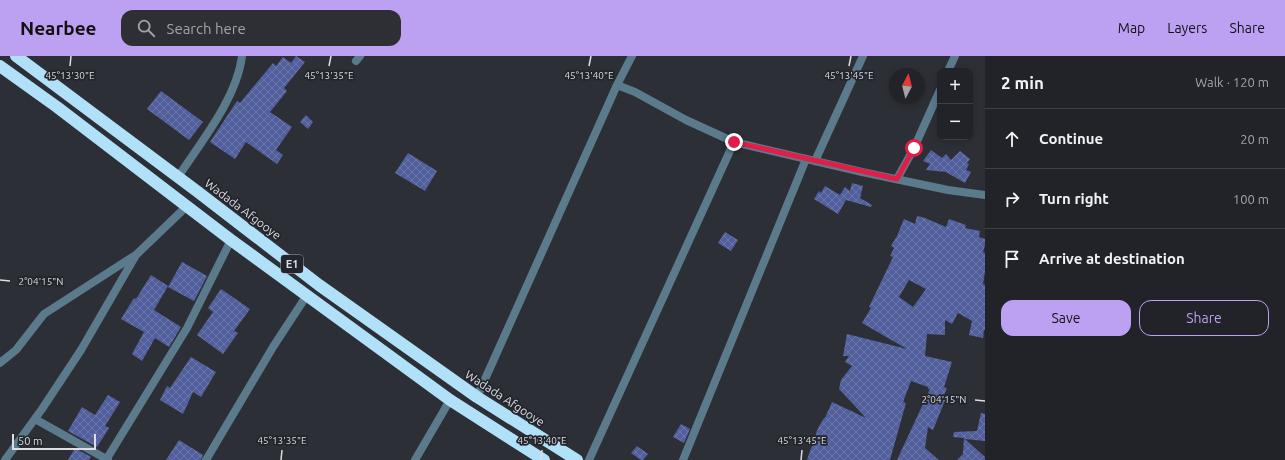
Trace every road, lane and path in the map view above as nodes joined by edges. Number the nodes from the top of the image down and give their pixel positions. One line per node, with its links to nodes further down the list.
1 (16, 56): 13 (highway, Wadada Afgooye / E1)
2 (242, 56): 13 (street)
3 (632, 56): 8 (street)
4 (863, 56): 12 (street)
5 (955, 56): 7 (street)
6 (0, 66): 16 (highway, E1)
7 (949, 68)
8 (617, 85): 10 (street); 21 (street)
9 (937, 97): 14 (street)
10 (734, 142): 11 (street); 30 (street)
11 (806, 159): 12 (street); 31 (street)
12 (815, 161): 14 (street)
13 (178, 177): 21 (highway, Wadada Afgooye / E1)
14 (897, 179): 15 (street)
15 (985, 195)
16 (187, 206): 17 (highway, E1); 18 (street)
17 (231, 240): 19 (highway, E1); 25 (street)
18 (136, 255): 20 (street); 23 (street)
19 (307, 295): 22 (highway, E1); 26 (street)
20 (0, 363)
21 (477, 397): 29 (highway, Wadada Afgooye / E1)
22 (450, 400): 27 (street); 28 (highway, E1)
23 (35, 419): 24 (street); 25 (street)
24 (5, 460)
25 (107, 460)
26 (206, 460)
27 (415, 460)
28 (544, 460)
29 (576, 460)
30 (590, 460)
31 (682, 460)

